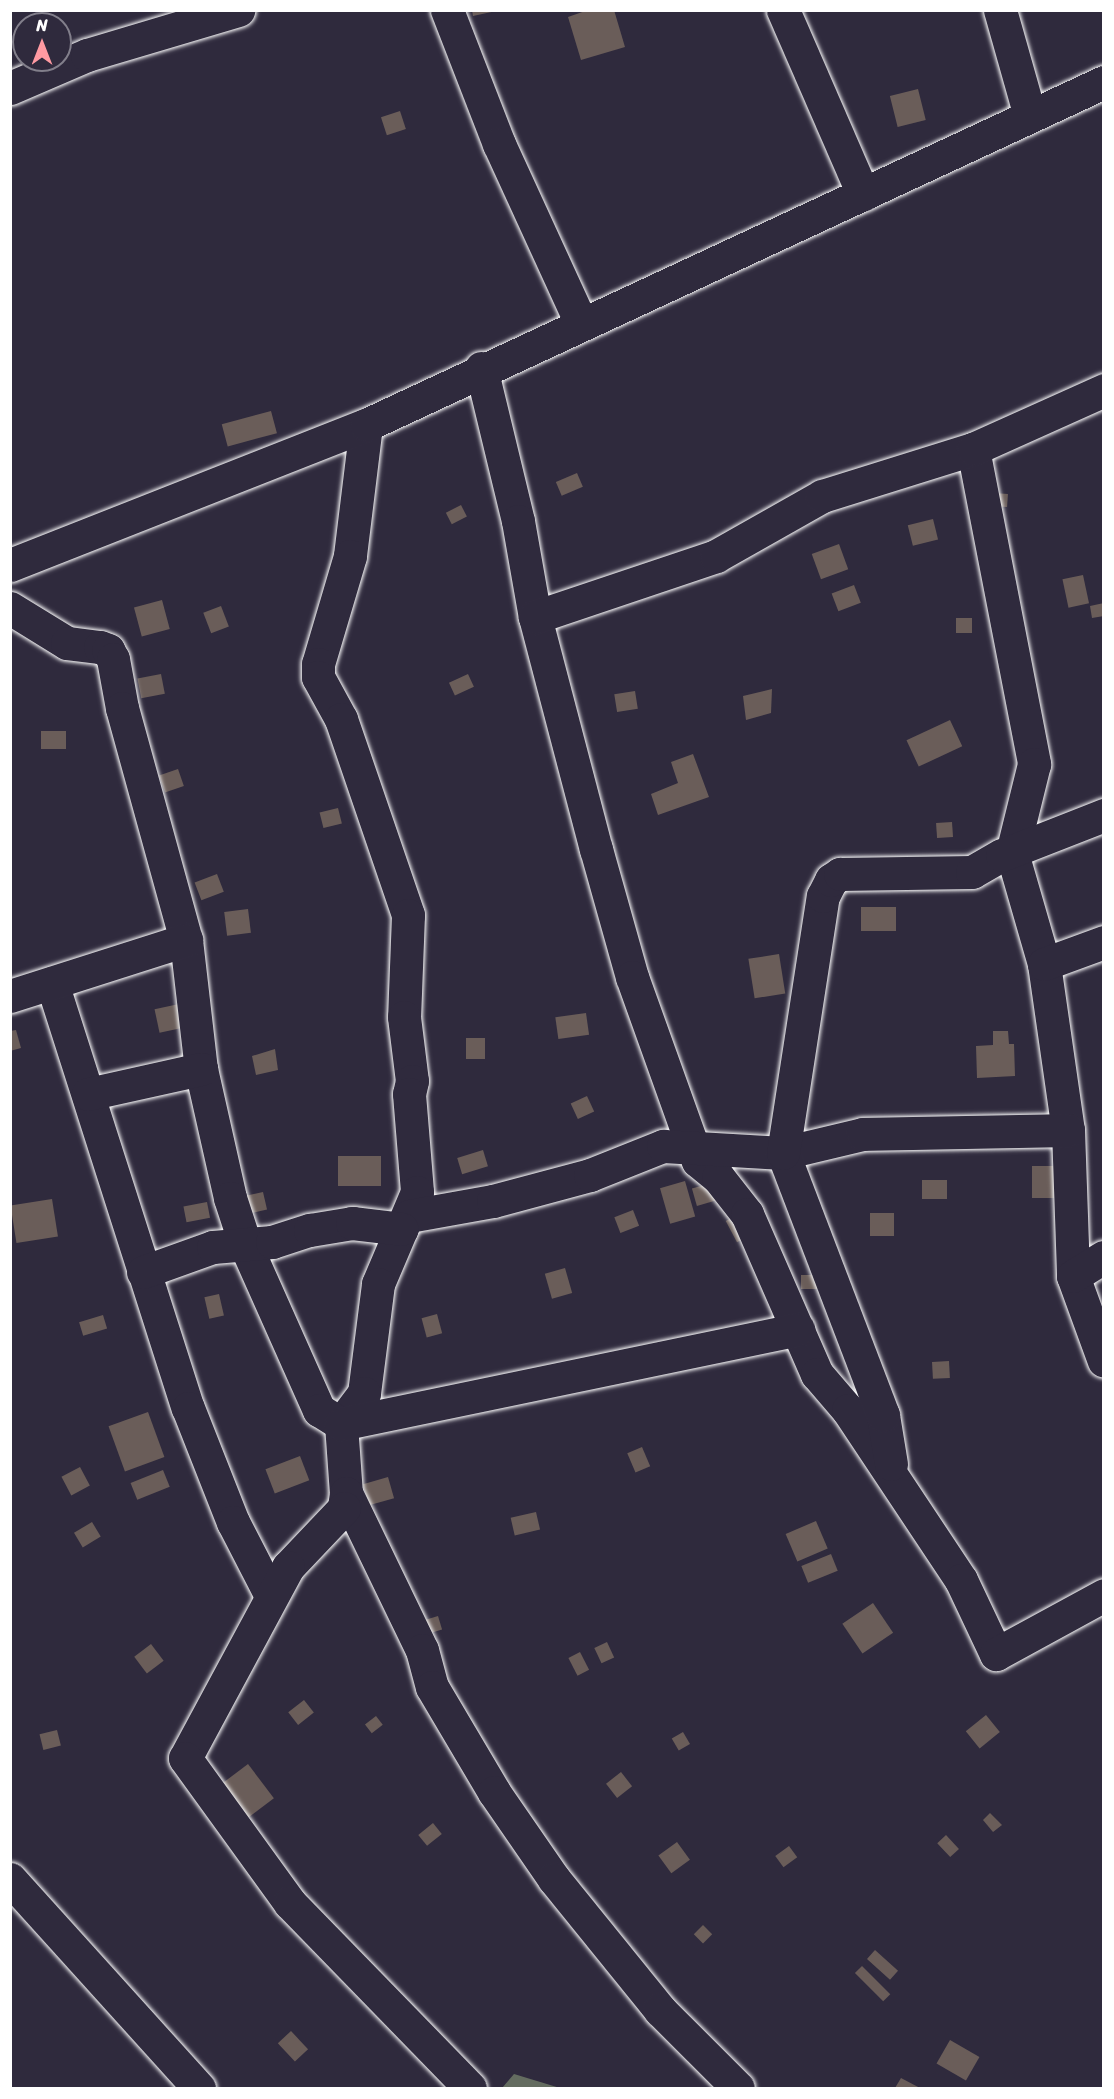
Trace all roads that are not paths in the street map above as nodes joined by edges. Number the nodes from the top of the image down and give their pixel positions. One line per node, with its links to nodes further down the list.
1 (447, 10): 9 (street)
2 (783, 10): 8 (street)
3 (1000, 10): 7 (street)
4 (219, 13): 6 (street)
5 (1104, 82): 7 (street)
6 (10, 88)
7 (1030, 116): 8 (street)
8 (863, 194): 9 (street)
9 (581, 323): 10 (street)
10 (481, 368): 12 (street); 16 (street)
11 (1104, 390): 13 (street)
12 (366, 425): 14 (street); 29 (street)
13 (973, 449): 16 (street); 18 (street)
14 (10, 565)
15 (10, 608): 19 (street)
16 (535, 617): 27 (street)
17 (1104, 815): 18 (street)
18 (1012, 853): 21 (street); 28 (street)
19 (186, 940): 22 (street); 24 (street)
20 (1104, 942): 21 (street)
21 (1044, 964): 26 (street)
22 (52, 983): 23 (street); 25 (street)
23 (10, 996)
24 (201, 1069): 25 (street); 30 (street)
25 (88, 1094): 32 (street)
26 (1068, 1130): 28 (street); 33 (street)
27 (692, 1145): 28 (street); 29 (street); 34 (street)
28 (783, 1154): 37 (street)
29 (405, 1222): 30 (street); 36 (street)
30 (245, 1244): 32 (street); 36 (street)
31 (1104, 1257): 33 (street)
32 (143, 1272): 40 (street)
33 (1072, 1276): 35 (street)
34 (798, 1329): 36 (street); 37 (street)
35 (1104, 1361)
36 (341, 1425): 38 (street)
37 (893, 1477): 39 (street)
38 (346, 1493): 40 (street); 44 (street)
39 (1104, 1595)
40 (271, 1596): 43 (street)
41 (10, 1879): 42 (street)
42 (199, 2088)
43 (470, 2088)
44 (738, 2088)

